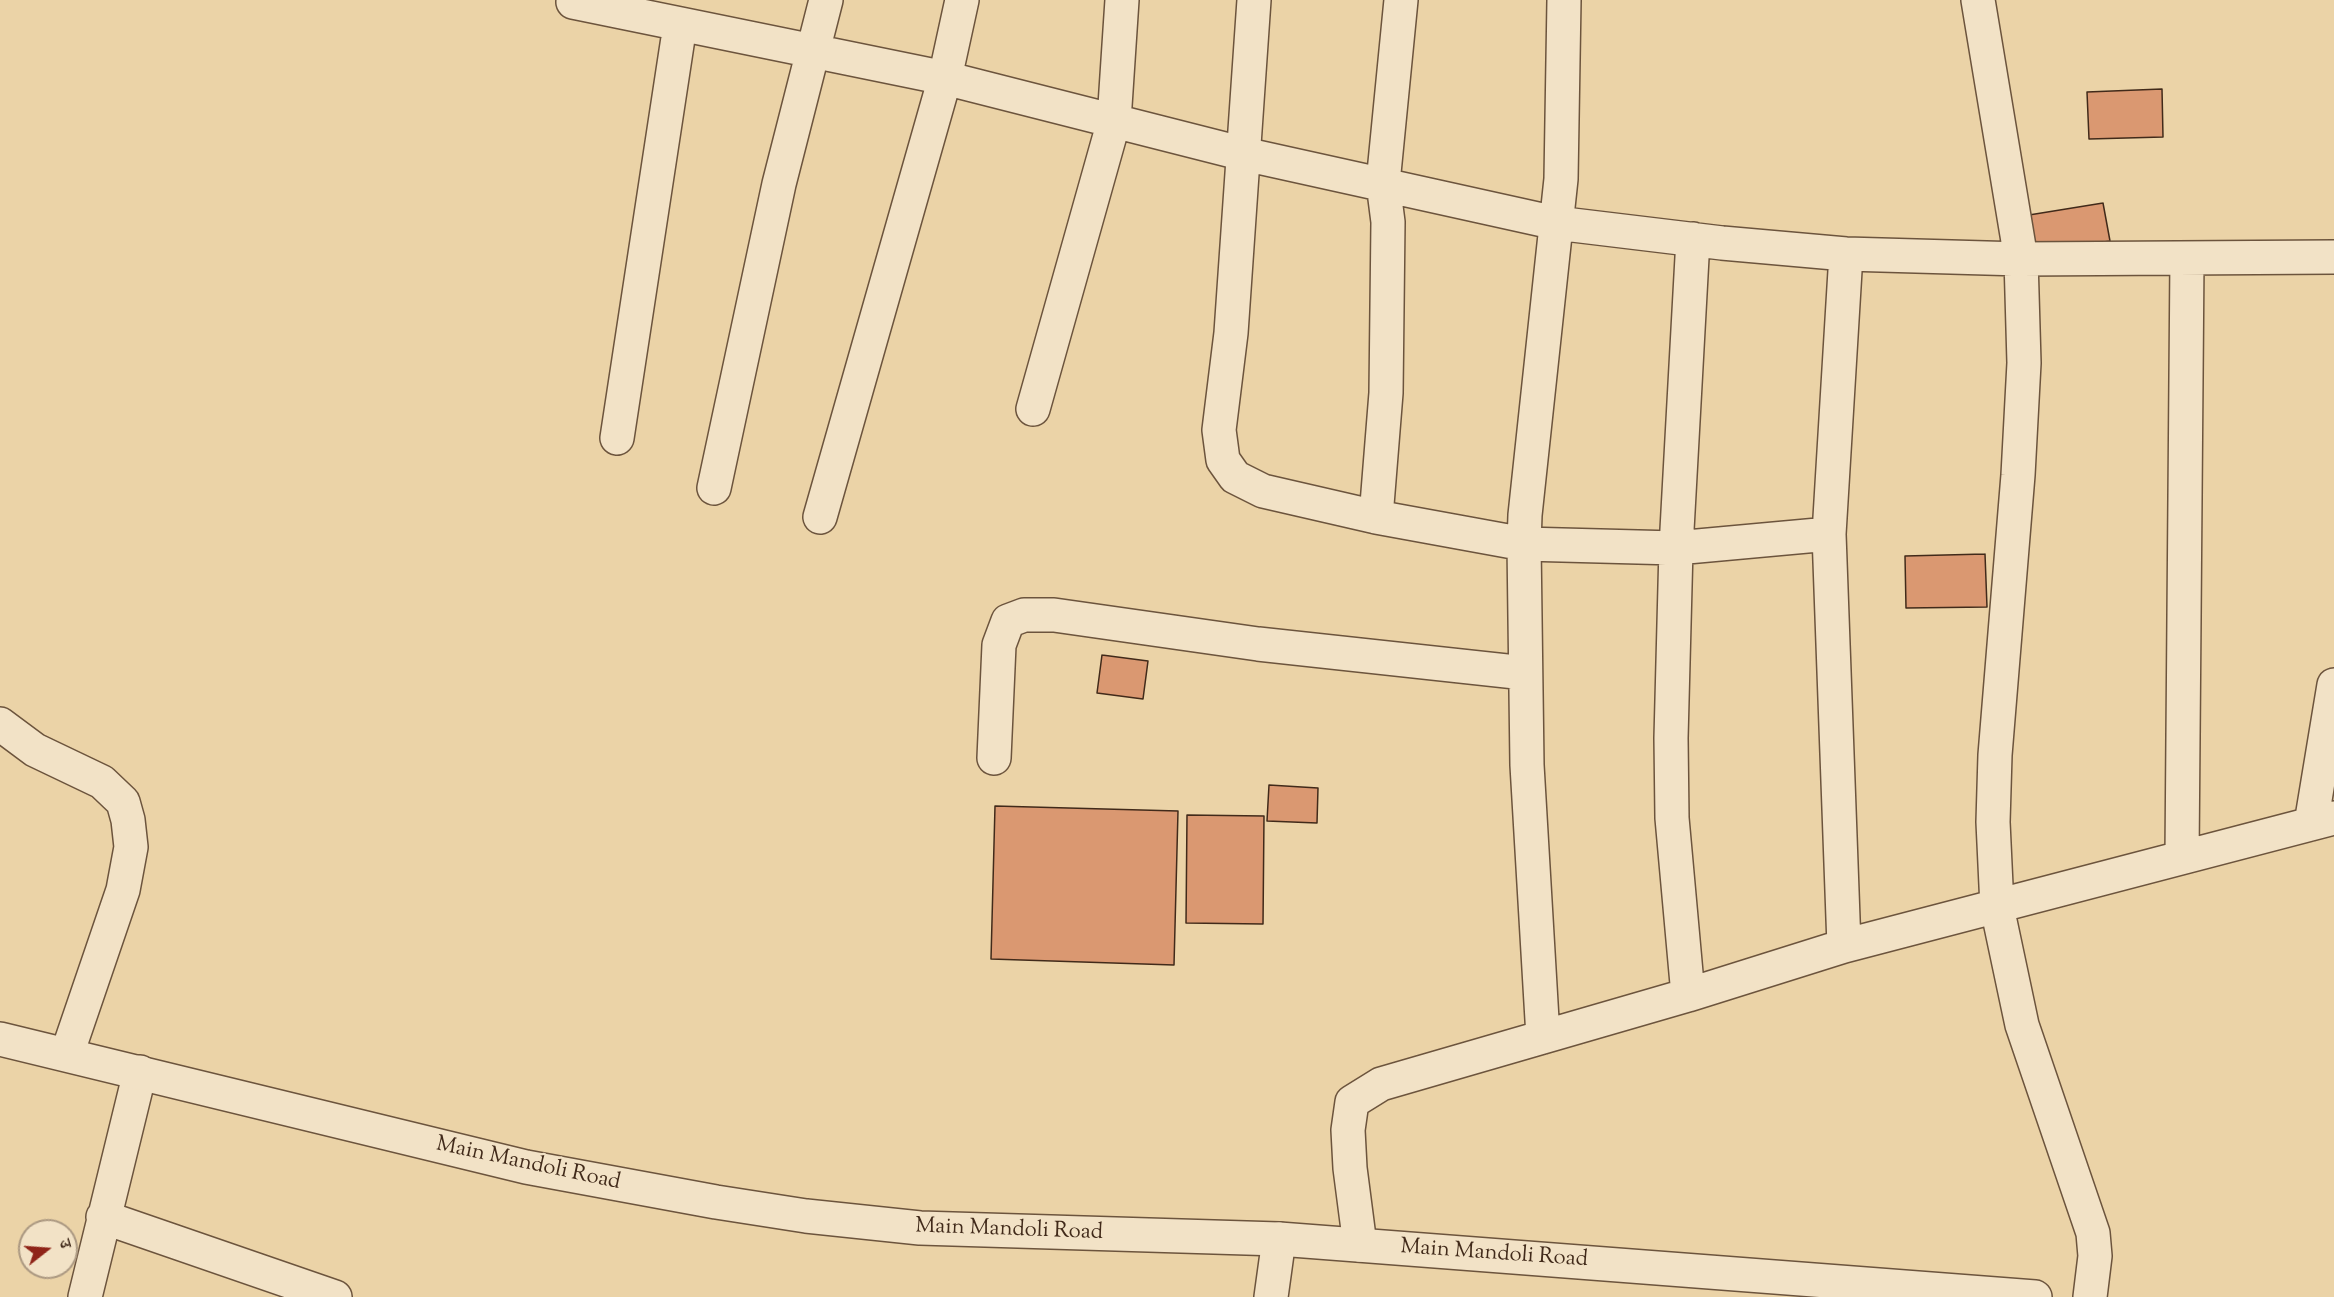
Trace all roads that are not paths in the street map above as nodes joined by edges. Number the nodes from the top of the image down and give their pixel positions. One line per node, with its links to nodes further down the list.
1 (826, 0): 10 (street)
2 (962, 0): 11 (street)
3 (1122, 0): 12 (street)
4 (1254, 0): 13 (street)
5 (1401, 0): 14 (street)
6 (1564, 0): 15 (street)
7 (1978, 0): 20 (street)
8 (573, 2): 9 (street)
9 (680, 25): 10 (street); 22 (street)
10 (813, 52): 11 (street); 23 (street)
11 (945, 78): 12 (street); 24 (street)
12 (1114, 121): 13 (street); 21 (street)
13 (1244, 154): 14 (street); 25 (street)
14 (1383, 183): 15 (street); 25 (street)
15 (1556, 223): 16 (street); 27 (street)
16 (1693, 239): 17 (street); 28 (street)
17 (1846, 254): 20 (street); 26 (street)
18 (2334, 257): 19 (street)
19 (2187, 258): 20 (street); 34 (street)
20 (2021, 259): 35 (street)
21 (1033, 409)
22 (617, 438)
23 (714, 488)
24 (820, 517)
25 (1376, 517): 27 (street)
26 (1829, 534): 28 (street); 36 (street)
27 (1524, 544): 28 (street); 29 (street)
28 (1676, 548): 37 (street)
29 (1525, 673): 32 (street); 38 (street)
30 (2334, 685): 33 (street)
31 (0, 724): 40 (street)
32 (994, 758)
33 (2322, 821): 34 (street)
34 (2182, 857): 35 (street)
35 (1997, 907): 36 (street); 49 (street)
36 (1844, 946): 37 (street)
37 (1688, 995): 38 (street)
38 (1543, 1036): 44 (street)
39 (0, 1039): 40 (street, Main Mandoli Road)
40 (67, 1054): 41 (street, Main Mandoli Road)
41 (140, 1072): 42 (street); 43 (street, Main Mandoli Road)
42 (103, 1217): 45 (street); 46 (street)
43 (1279, 1239): 44 (street, Main Mandoli Road); 47 (street)
44 (1359, 1245): 48 (street, Main Mandoli Road)
45 (85, 1297)
46 (335, 1297)
47 (1271, 1297)
48 (2035, 1297)
49 (2090, 1297)

